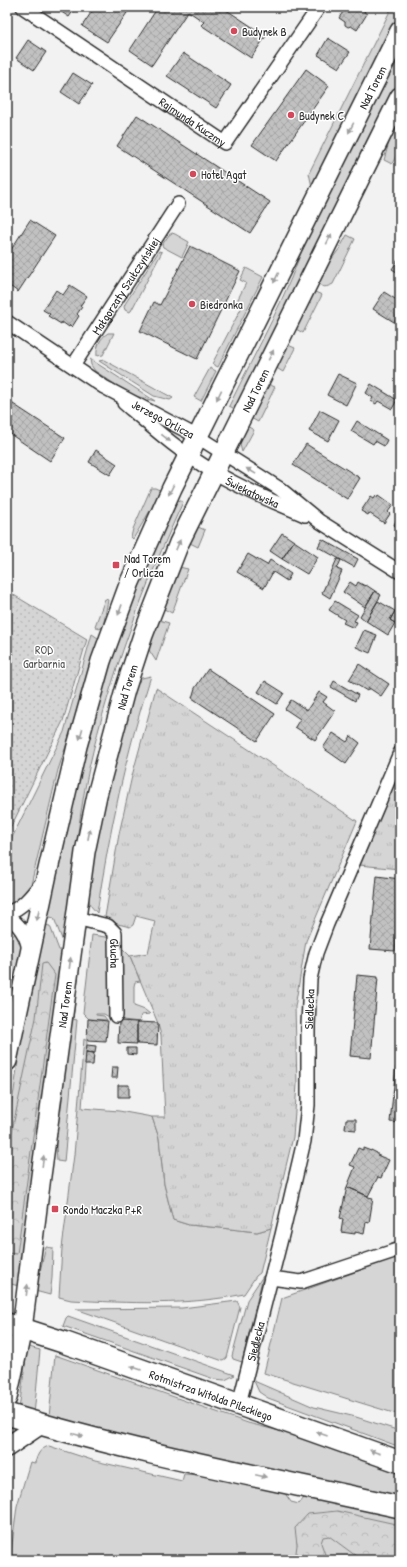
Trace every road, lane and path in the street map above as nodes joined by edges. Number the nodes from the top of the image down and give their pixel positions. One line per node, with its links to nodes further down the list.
1 (23, 7): 2 (street, Rajmunda Kuczmy)
2 (319, 7)
3 (400, 31): 9 (main road, Nad Torem, one-way to 9)
4 (400, 96): 10 (main road, Nad Torem, one-way to 4)
5 (178, 204): 7 (street, Małgorzaty Szułczyńskiej)
6 (7, 322): 7 (street, Jerzego Orlicza)
7 (73, 366): 8 (street, Jerzego Orlicza)
8 (104, 386): 9 (street, Jerzego Orlicza); 11 (street, Jerzego Orlicza, one-way to 11)
9 (198, 437): 10 (street, Jerzego Orlicza); 11 (main road, Nad Torem)
10 (222, 453): 12 (main road, Nad Torem); 13 (street, Świekatowska, one-way to 10)
11 (189, 456): 12 (street, Świekatowska); 16 (main road, Nad Torem, one-way to 16)
12 (213, 471): 13 (street, Świekatowska); 18 (main road, Nad Torem, one-way to 12)
13 (319, 522): 14 (street, Świekatowska)
14 (400, 572)
15 (400, 753): 23 (street, Siedlecka)
16 (47, 874): 17 (street); 19 (main road, Nad Torem, one-way to 19)
17 (7, 915): 19 (street)
18 (76, 918): 20 (street, Głucha); 24 (main road, Nad Torem, one-way to 18)
19 (30, 954): 21 (main road, Nad Torem)
20 (116, 1016)
21 (7, 1061)
22 (400, 1249): 23 (street)
23 (271, 1278): 26 (street, Siedlecka)
24 (14, 1326): 25 (main road, Nad Torem); 26 (main road, Rotmistrza Witolda Pileckiego, one-way to 24)
25 (7, 1398)
26 (239, 1404): 30 (main road, Rotmistrza Witolda Pileckiego, one-way to 26)
27 (7, 1414): 28 (main road)
28 (40, 1424): 29 (main road); 31 (main road, one-way to 31)
29 (7, 1447)
30 (400, 1462)
31 (400, 1507)

